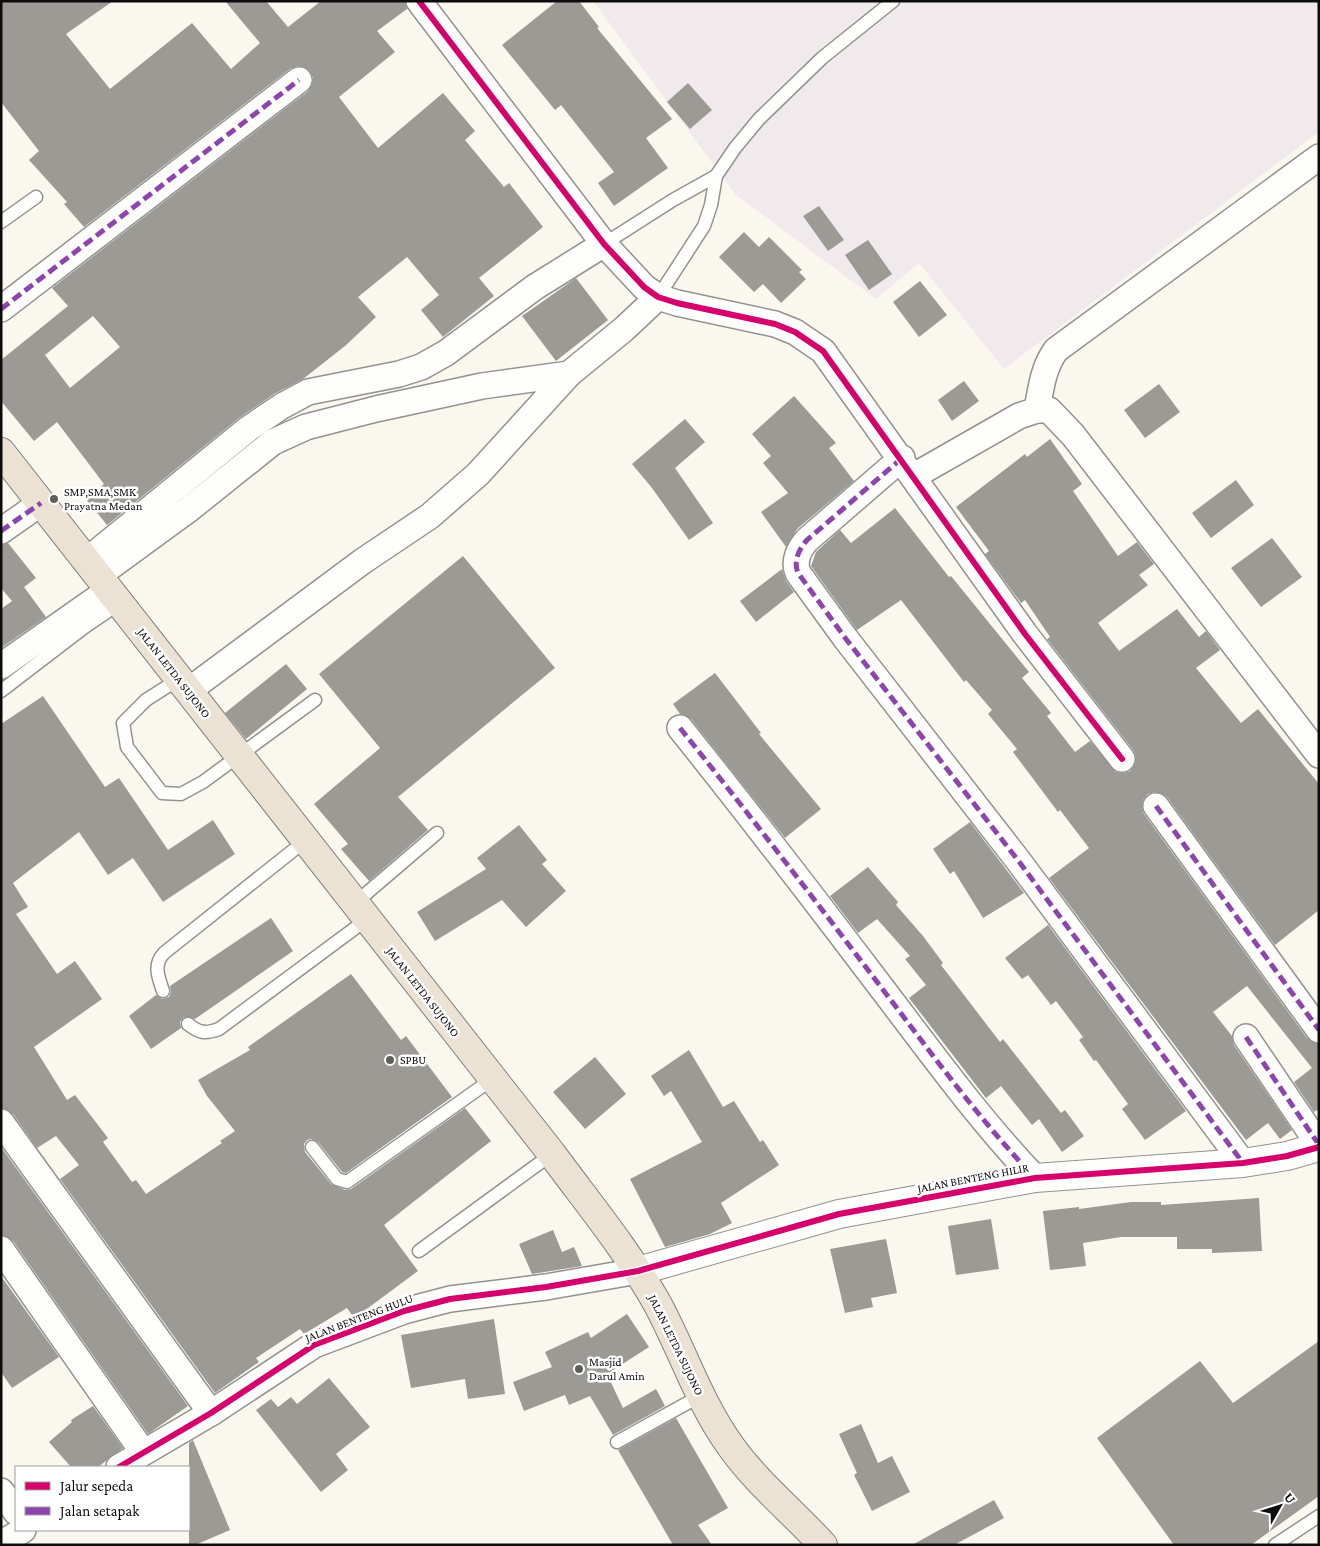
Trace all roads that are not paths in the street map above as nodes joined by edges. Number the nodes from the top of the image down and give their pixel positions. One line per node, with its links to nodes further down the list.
1 (419, 1): 8 (street)
2 (892, 1): 5 (lane)
3 (299, 80): 10 (street)
4 (1319, 157): 12 (street)
5 (716, 176): 8 (lane); 9 (lane)
6 (36, 197): 7 (lane)
7 (1, 222)
8 (604, 244): 9 (street); 17 (street)
9 (658, 297): 11 (street); 14 (street)
10 (1, 309)
11 (569, 374): 17 (street); 19 (street)
12 (1037, 410): 14 (street); 23 (street)
13 (1, 452): 15 (highway, JALAN LETDA SUJONO)
14 (908, 467): 25 (street); 39 (street)
15 (41, 503): 16 (street); 17 (highway, JALAN LETDA SUJONO)
16 (1, 531)
17 (106, 580): 18 (street); 19 (highway, JALAN LETDA SUJONO); 20 (lane)
18 (1, 666)
19 (183, 685): 24 (highway, JALAN LETDA SUJONO); 24 (lane)
20 (1, 691)
21 (315, 700): 24 (lane)
22 (680, 728): 40 (street)
23 (1319, 755)
24 (240, 757): 28 (highway, JALAN LETDA SUJONO)
25 (1122, 759)
26 (1156, 806): 32 (street)
27 (437, 834): 29 (lane)
28 (305, 841): 29 (highway, JALAN LETDA SUJONO); 30 (lane)
29 (360, 912): 31 (lane); 34 (highway, JALAN LETDA SUJONO)
30 (163, 990)
31 (188, 1024)
32 (1319, 1030)
33 (1246, 1037): 36 (street)
34 (492, 1080): 37 (lane); 38 (highway, JALAN LETDA SUJONO)
35 (1, 1122): 45 (street)
36 (1319, 1146): 39 (street, JALAN BENTENG HILIR)
37 (312, 1147)
38 (552, 1154): 42 (lane); 43 (highway, JALAN LETDA SUJONO)
39 (1244, 1163): 40 (street, JALAN BENTENG HILIR)
40 (1035, 1178): 43 (street, JALAN BENTENG HILIR)
41 (1, 1249): 47 (street)
42 (420, 1251)
43 (638, 1271): 44 (highway, JALAN LETDA SUJONO); 45 (street, JALAN BENTENG HULU)
44 (699, 1394): 46 (lane); 54 (highway, JALAN LETDA SUJONO)
45 (211, 1413): 47 (street, JALAN BENTENG HULU)
46 (618, 1442)
47 (142, 1452): 48 (street, JALAN BENTENG HULU)
48 (120, 1466)
49 (1, 1491): 50 (street)
50 (15, 1511)
51 (1319, 1516): 55 (lane)
52 (22, 1531): 53 (street)
53 (1, 1544)
54 (823, 1545)
55 (1275, 1545)

